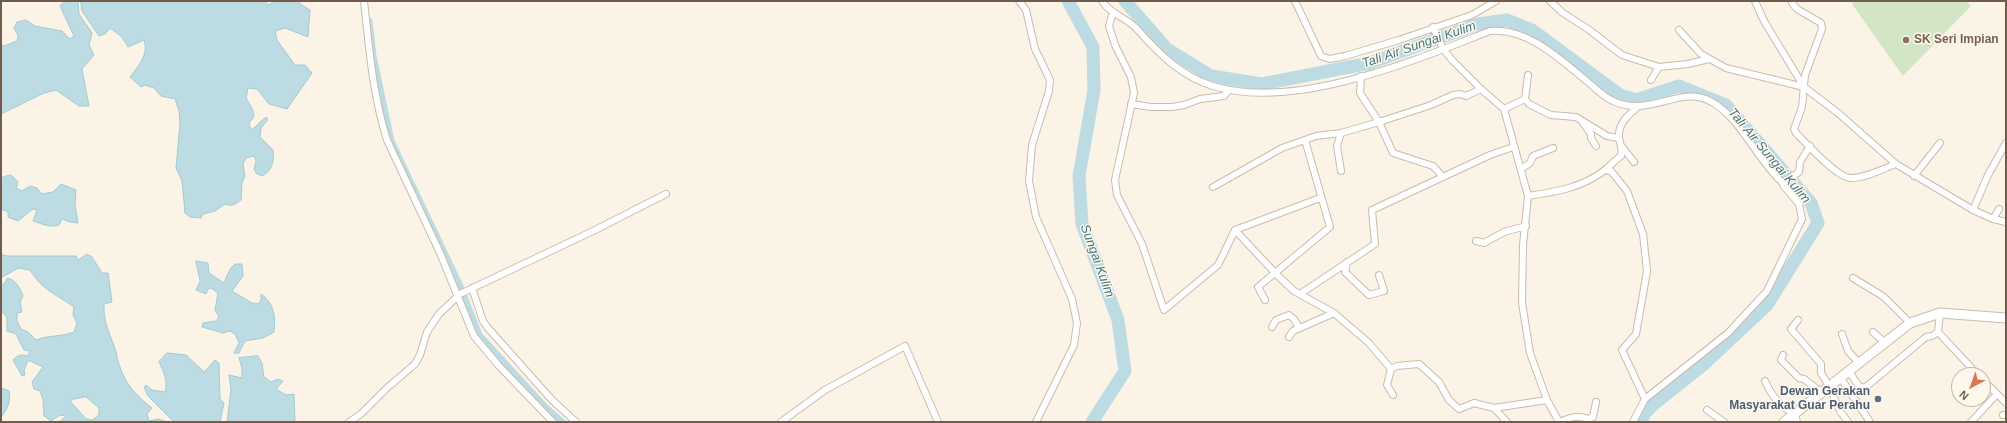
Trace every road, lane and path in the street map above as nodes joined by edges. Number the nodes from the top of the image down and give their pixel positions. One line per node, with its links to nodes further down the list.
1 (364, 1): 62 (street)
2 (1019, 1): 100 (street)
3 (1102, 1): 9 (street)
4 (1295, 1): 10 (street)
5 (1496, 1): 10 (street)
6 (1550, 1): 14 (street)
7 (1755, 1): 18 (street)
8 (1792, 2): 18 (street)
9 (1113, 12): 20 (street); 22 (street)
10 (1434, 29): 12 (street)
11 (1679, 30): 13 (street)
12 (1443, 48): 16 (street); 19 (street); 23 (street)
13 (1709, 59): 14 (street); 18 (street)
14 (1659, 67): 17 (street)
15 (1528, 75): 21 (street)
16 (1361, 76): 20 (street); 26 (street)
17 (1651, 80)
18 (1804, 87): 33 (street); 38 (street)
19 (1481, 89): 24 (street); 26 (street)
20 (1229, 90): 22 (street)
21 (1524, 99): 24 (street); 25 (street)
22 (1131, 104): 54 (street)
23 (1639, 106): 28 (street); 44 (street)
24 (1504, 109): 34 (street)
25 (1576, 117): 28 (street); 32 (street)
26 (1379, 122): 27 (street); 43 (street)
27 (1341, 132): 29 (street); 41 (street)
28 (1619, 138): 36 (street)
29 (1305, 140): 45 (street); 48 (street)
30 (1940, 143): 42 (street)
31 (2006, 143): 50 (street)
32 (1596, 146)
33 (1810, 146): 38 (street); 44 (street)
34 (1513, 147): 39 (street); 43 (street)
35 (1553, 148): 39 (street)
36 (1623, 148): 37 (street); 40 (street)
37 (1634, 162)
38 (1896, 164): 42 (street)
39 (1521, 169): 47 (street)
40 (1605, 170): 47 (street); 88 (street)
41 (1340, 171)
42 (1914, 176): 50 (street)
43 (1443, 178): 56 (street)
44 (1785, 182): 88 (street)
45 (1213, 187)
46 (666, 194): 60 (street)
47 (1528, 196): 53 (street)
48 (1320, 198): 54 (street); 57 (street)
49 (1999, 209): 51 (street)
50 (1973, 210): 51 (street)
51 (1993, 219): 52 (street)
52 (2006, 222)
53 (1526, 226): 55 (street); 89 (street)
54 (1235, 230): 57 (street)
55 (1476, 241)
56 (1347, 262): 58 (street); 61 (street)
57 (1276, 274): 61 (street); 63 (street)
58 (1379, 274)
59 (1853, 278): 68 (street)
60 (470, 289): 62 (street); 97 (street)
61 (1300, 294): 64 (street)
62 (459, 296): 95 (street); 96 (street)
63 (1265, 300)
64 (1334, 313): 70 (street); 79 (street)
65 (1940, 313): 66 (main road); 68 (main road); 72 (street)
66 (2006, 318)
67 (1798, 320): 83 (street)
68 (1910, 323): 75 (main road)
69 (1272, 327): 70 (street)
70 (1299, 328): 74 (street)
71 (1873, 332): 75 (street)
72 (1938, 332): 78 (street); 80 (street)
73 (1842, 334): 77 (street)
74 (1289, 336)
75 (1884, 342): 77 (main road)
76 (1782, 356): 85 (street)
77 (1858, 362): 80 (main road)
78 (1971, 367)
79 (1391, 369): 87 (street); 92 (street)
80 (1848, 370): 81 (main road)
81 (1840, 377): 83 (main road); 107 (street)
82 (1765, 381): 94 (street)
83 (1829, 386): 85 (main road); 106 (street)
84 (1991, 388): 86 (street)
85 (1821, 392): 94 (main road)
86 (1997, 394): 91 (street); 108 (street)
87 (1393, 396)
88 (1645, 399): 103 (street)
89 (1547, 400): 92 (street); 102 (street)
90 (1596, 402): 102 (street)
91 (2006, 403)
92 (1494, 408): 101 (street)
93 (1707, 410): 104 (street)
94 (1796, 418): 105 (main road)
95 (349, 422)
96 (553, 422)
97 (576, 422)
98 (781, 422): 99 (street)
99 (938, 422)
100 (1036, 422)
101 (1507, 422)
102 (1559, 422)
103 (1633, 422)
104 (1724, 422)
105 (1784, 422)
106 (1848, 422)
107 (1870, 422)
108 (1971, 422)

